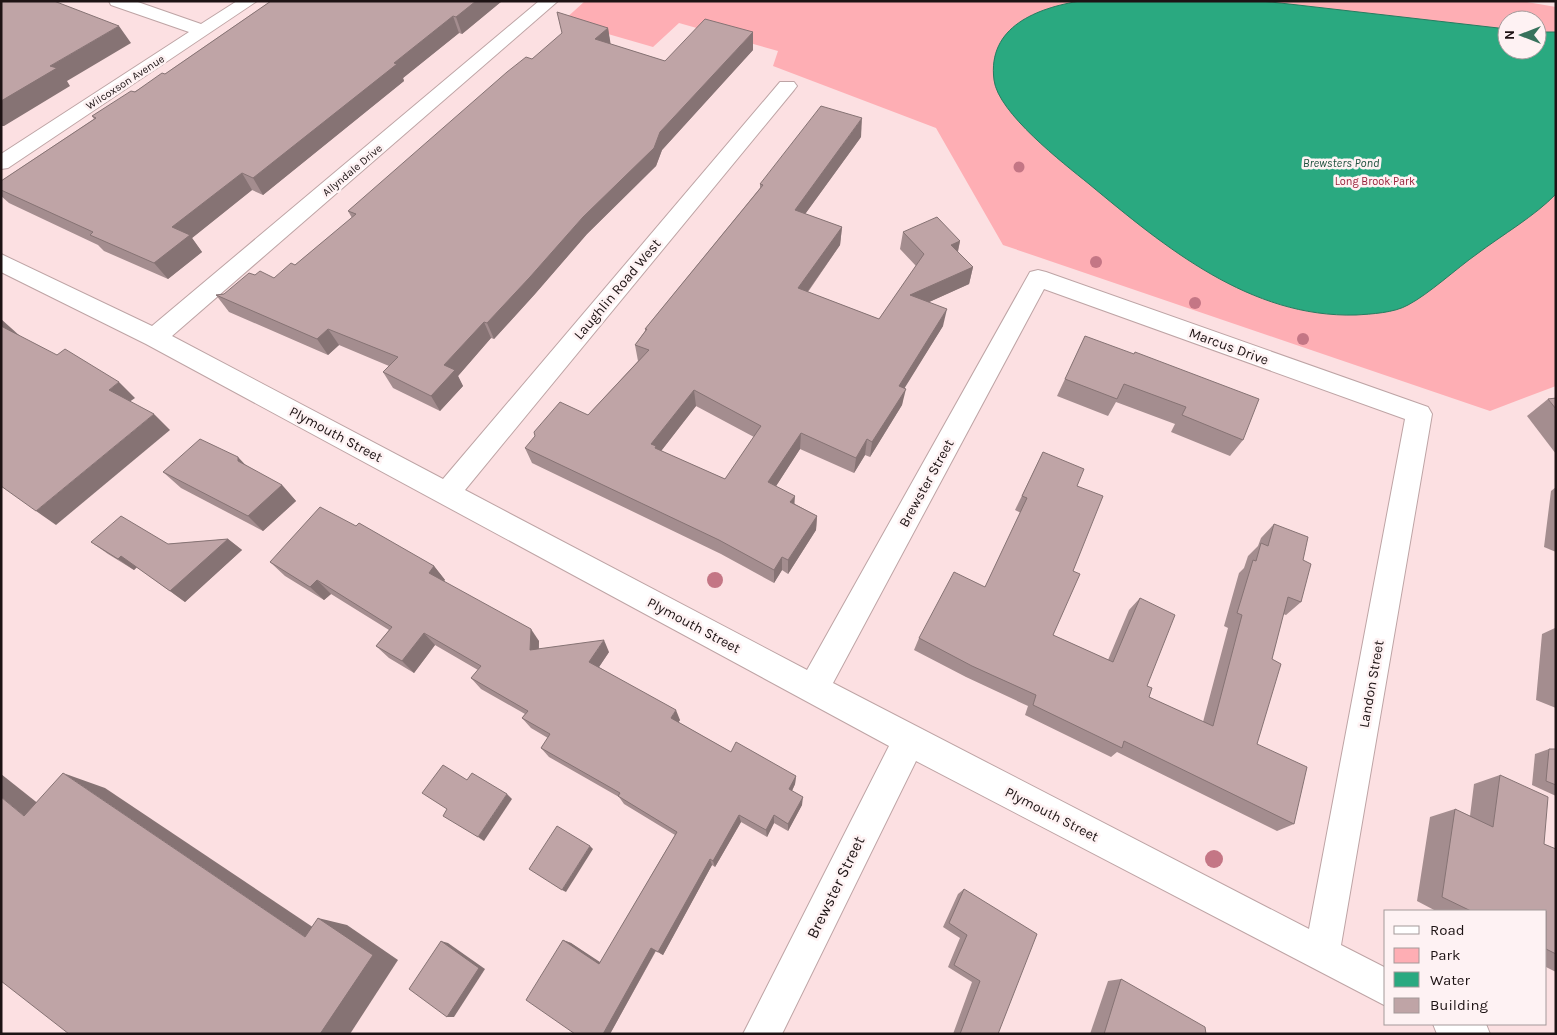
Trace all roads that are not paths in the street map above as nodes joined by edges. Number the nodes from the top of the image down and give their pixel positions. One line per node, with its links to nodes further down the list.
1 (117, 1): 4 (street)
2 (249, 1): 4 (street, Wilcoxson Avenue)
3 (550, 1): 9 (street, Allyndale Drive)
4 (204, 31): 6 (street, Wilcoxson Avenue)
5 (786, 86): 11 (street, Laughlin Road West)
6 (1, 163)
7 (1, 262): 9 (street, Plymouth Street)
8 (1038, 278): 10 (street, Marcus Drive); 12 (street, Brewster Street)
9 (154, 338): 11 (street, Plymouth Street)
10 (1419, 414): 14 (street, Landon Street)
11 (447, 493): 12 (street, Plymouth Street)
12 (813, 689): 13 (street, Plymouth Street)
13 (908, 740): 14 (street, Plymouth Street); 17 (street, Brewster Street)
14 (1322, 954): 15 (street, Plymouth Street)
15 (1384, 987)
16 (1454, 1025): 18 (street)
17 (762, 1034)
18 (1471, 1034)

